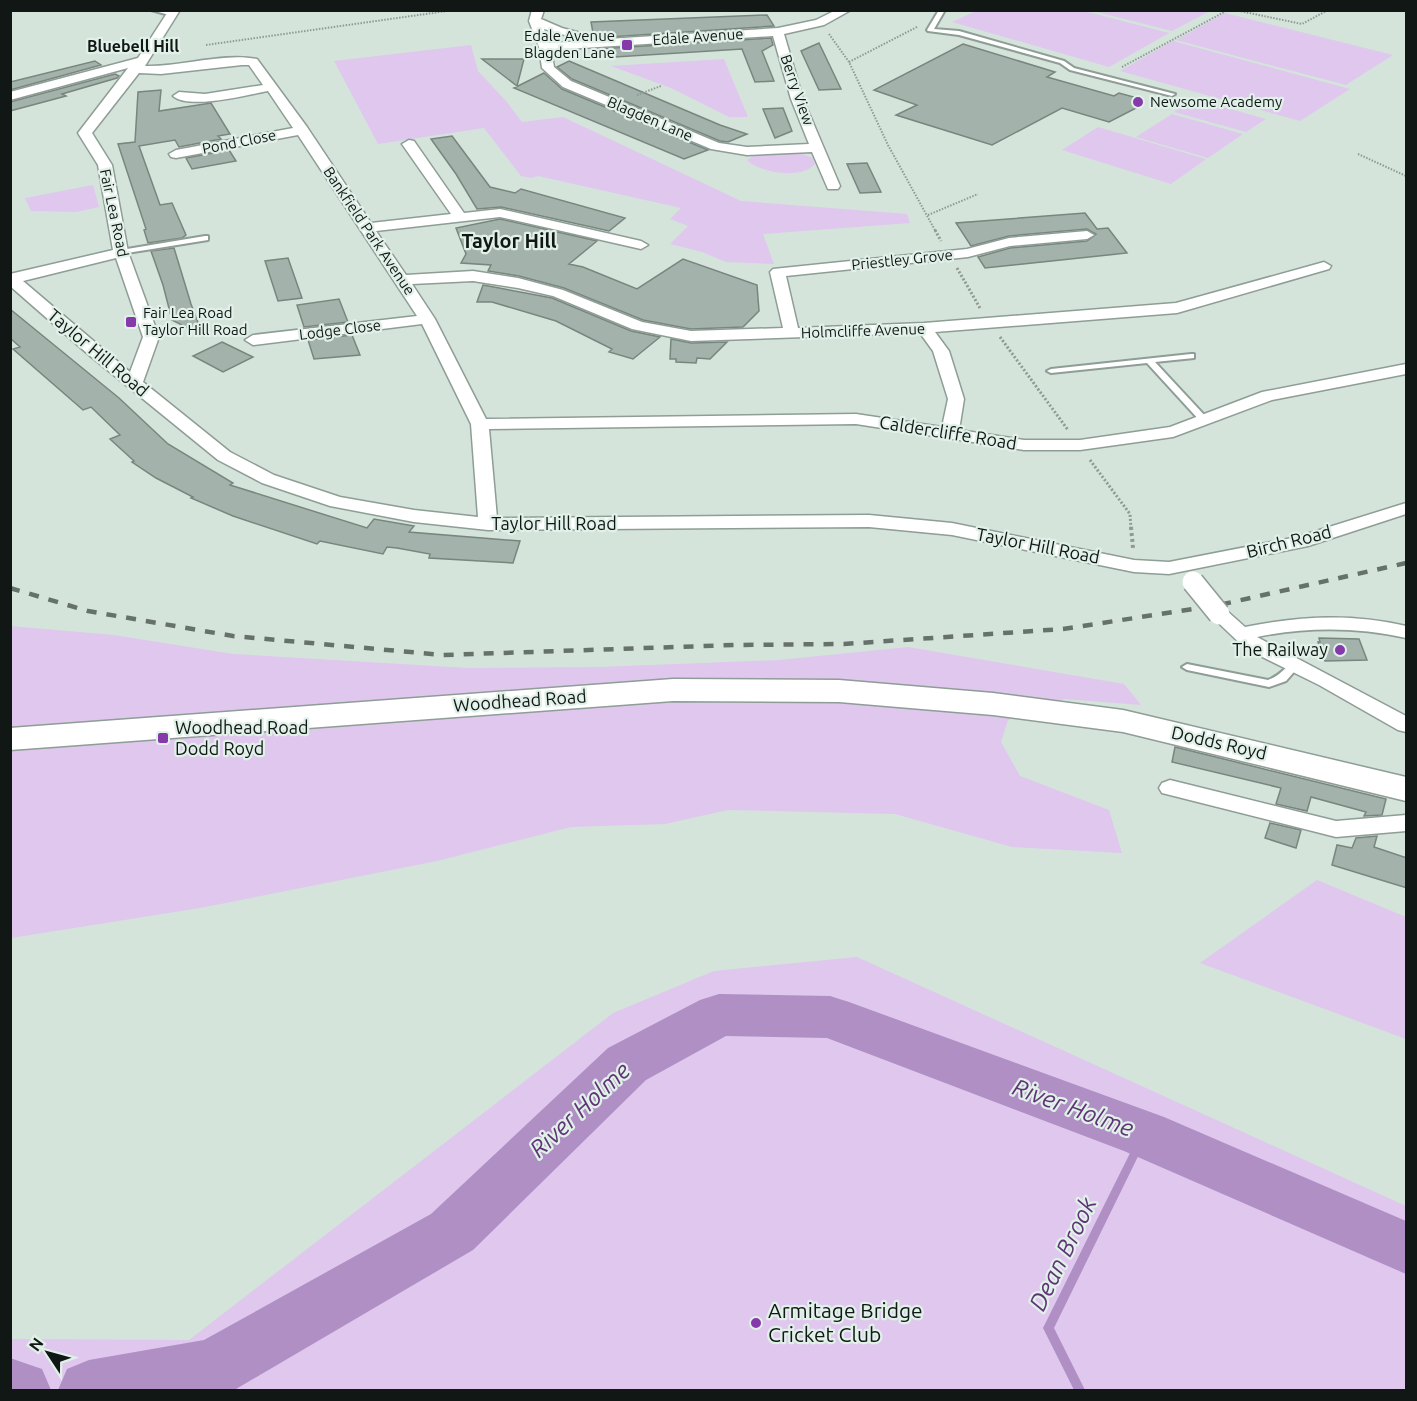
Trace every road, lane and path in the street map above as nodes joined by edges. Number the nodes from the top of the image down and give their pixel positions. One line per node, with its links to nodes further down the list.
1 (154, 10): 8 (lane)
2 (454, 10): 14 (path)
3 (846, 10): 11 (street, Edale Avenue)
4 (942, 10): 20 (lane)
5 (1228, 10): 18 (path)
6 (1235, 10): 7 (path)
7 (1328, 10)
8 (174, 12): 17 (street)
9 (536, 16): 13 (street); 15 (street, Blagden Lane)
10 (921, 20): 16 (path)
11 (820, 22): 12 (street, Edale Avenue); 16 (path)
12 (778, 32): 13 (street, Edale Avenue); 24 (street, Berry View)
13 (615, 43): 15 (street, Edale Avenue)
14 (200, 46)
15 (545, 47): 24 (street, Blagden Lane)
16 (849, 62): 31 (path)
17 (138, 65): 19 (street, Bankfield Park Avenue); 21 (street); 38 (street, Fair Lea Road)
18 (1113, 72)
19 (272, 87): 22 (street); 23 (street, Bankfield Park Avenue)
20 (1172, 94)
21 (10, 96)
22 (179, 96)
23 (302, 130): 26 (street, Pond Close); 34 (street, Bankfield Park Avenue)
24 (818, 148): 29 (street, Berry View)
25 (409, 151): 32 (street)
26 (176, 154)
27 (1358, 154): 28 (path)
28 (1407, 176)
29 (833, 186)
30 (978, 194): 31 (path)
31 (928, 215): 33 (path)
32 (459, 216): 34 (street); 37 (street)
33 (931, 222)
34 (368, 228): 42 (street, Bankfield Park Avenue)
35 (1087, 235): 39 (street, Priestley Grove)
36 (205, 238): 38 (lane)
37 (641, 245)
38 (121, 252): 41 (street); 52 (street, Fair Lea Road)
39 (949, 255): 43 (path); 46 (street, Priestley Grove)
40 (1324, 266): 45 (street, Holmcliffe Avenue)
41 (12, 279): 52 (street, Taylor Hill Road)
42 (404, 280): 44 (street, Bankfield Park Avenue); 46 (street, Holmcliffe Avenue)
43 (974, 298)
44 (427, 319): 47 (street, Lodge Close); 54 (street, Bankfield Park Avenue)
45 (924, 328): 46 (street, Holmcliffe Avenue); 55 (street)
46 (792, 333)
47 (253, 340)
48 (1191, 356): 49 (lane)
49 (1149, 360): 51 (lane); 53 (lane)
50 (1407, 369): 53 (street, Caldercliffe Road)
51 (1051, 371)
52 (134, 383): 58 (street, Taylor Hill Road)
53 (1204, 420): 55 (street, Caldercliffe Road)
54 (480, 424): 55 (street, Caldercliffe Road); 58 (street, Bankfield Park Avenue)
55 (950, 433)
56 (1407, 508): 60 (street, Birch Road)
57 (1130, 514): 59 (path)
58 (488, 524): 59 (street, Taylor Hill Road)
59 (1134, 566): 60 (street, Taylor Hill Road)
60 (1169, 568): 62 (street, bridge)
61 (1407, 632): 62 (street)
62 (1240, 634): 63 (street)
63 (1295, 665): 64 (lane); 66 (street)
64 (1187, 668)
65 (1030, 709): 67 (main road, Woodhead Road); 69 (main road, Dodds Royd)
66 (1407, 725)
67 (10, 739)
68 (1170, 788): 70 (street)
69 (1407, 789)
70 (1407, 824)

